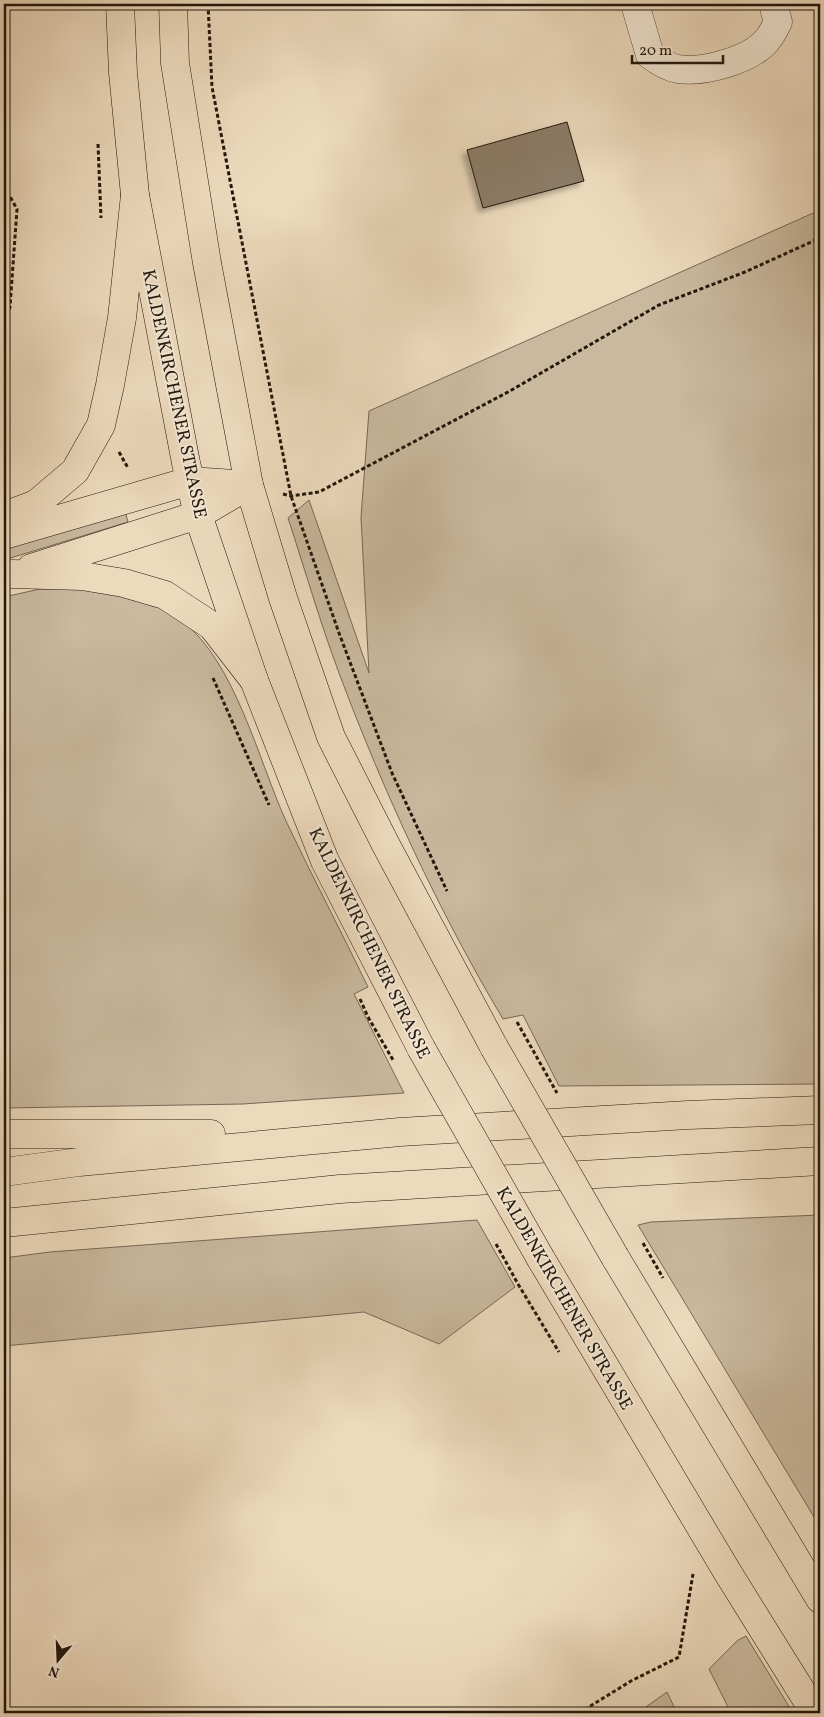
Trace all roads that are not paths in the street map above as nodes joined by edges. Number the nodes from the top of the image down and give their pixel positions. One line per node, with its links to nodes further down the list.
1 (120, 4): 5 (main road, KALDENKIRCHENER STRASSE)
2 (173, 4): 7 (main road)
3 (635, 4): 4 (lane)
4 (773, 4)
5 (135, 195): 6 (main road, KALDENKIRCHENER STRASSE); 9 (main road)
6 (190, 480): 7 (main road); 8 (main road, KALDENKIRCHENER STRASSE); 10 (main road)
7 (249, 485): 8 (main road); 19 (main road, bridge)
8 (198, 515): 11 (main road); 12 (main road, KALDENKIRCHENER STRASSE)
9 (4, 516)
10 (4, 535)
11 (8, 575): 12 (main road)
12 (254, 680): 20 (main road, KALDENKIRCHENER STRASSE, bridge)
13 (820, 1110): 14 (main road)
14 (400, 1132): 15 (main road); 17 (main road)
15 (4, 1134)
16 (820, 1162): 18 (main road)
17 (4, 1172)
18 (4, 1222)
19 (820, 1599)
20 (815, 1713)

